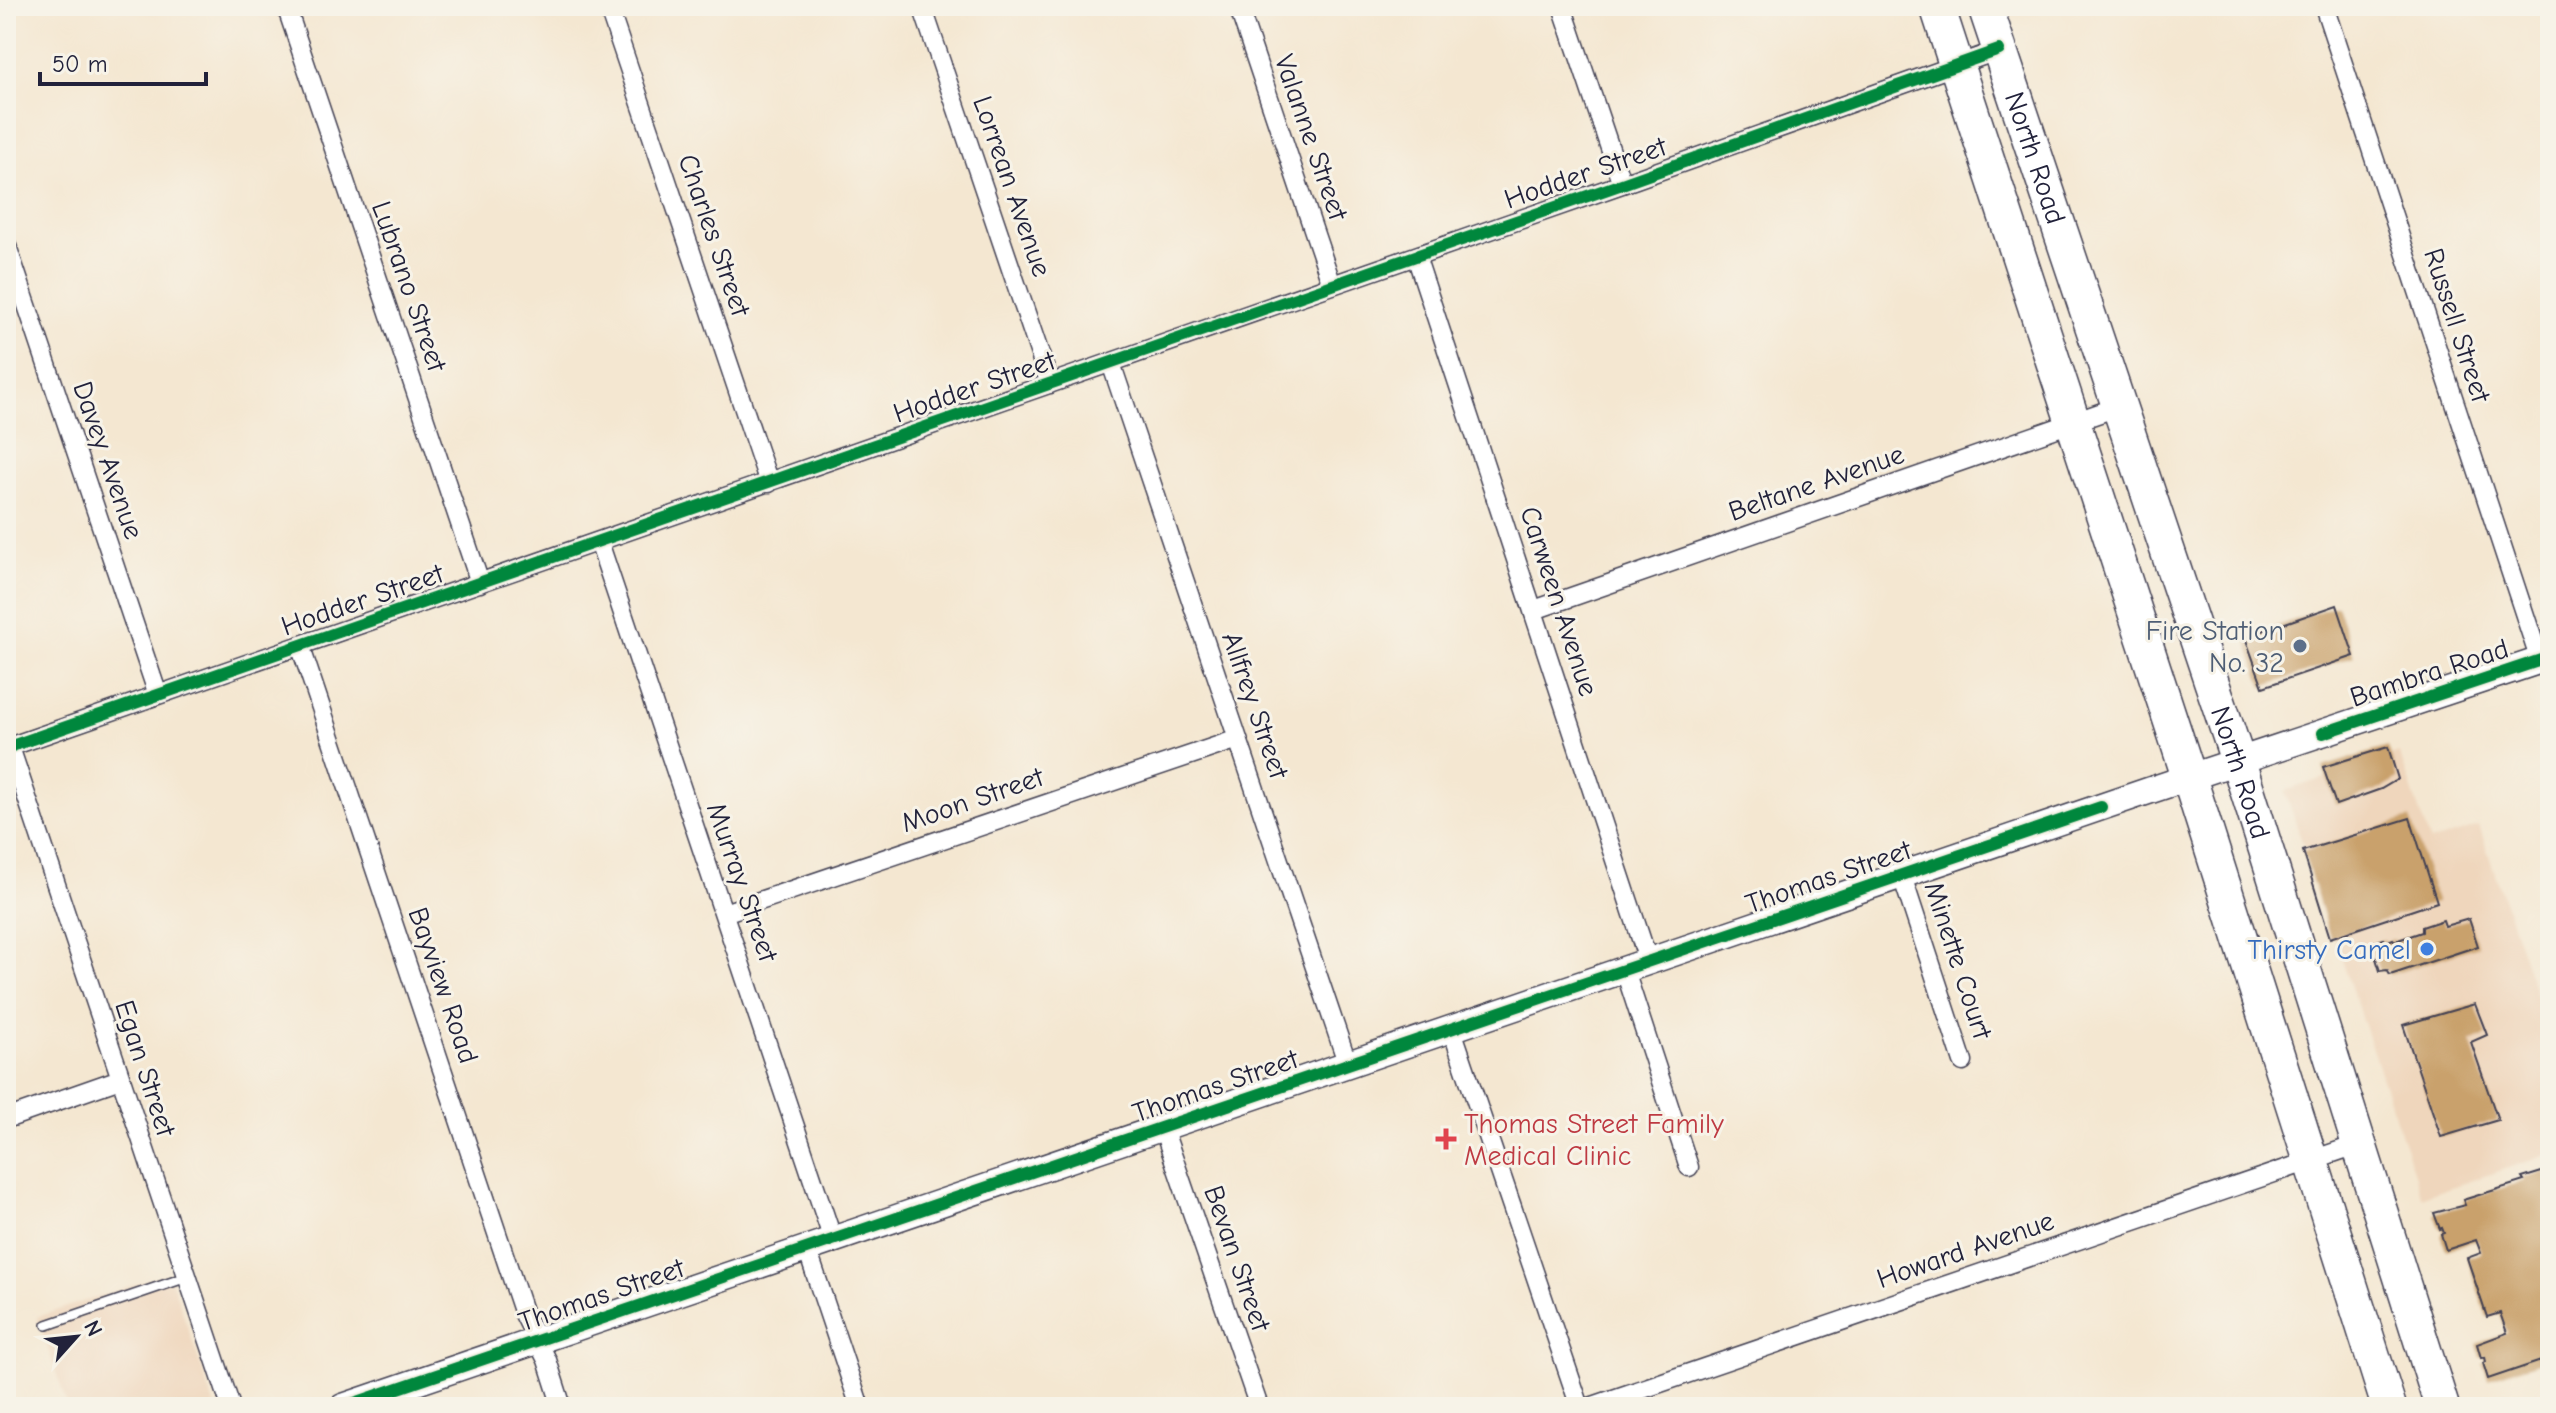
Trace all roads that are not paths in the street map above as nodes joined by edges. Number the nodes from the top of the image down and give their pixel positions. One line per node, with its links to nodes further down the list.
1 (286, 6): 22 (street, Lubrano Street)
2 (608, 6): 19 (street, Charles Street)
3 (922, 6): 16 (street, Lorrean Avenue)
4 (1238, 6): 14 (street, Valanne Street)
5 (1562, 6): 11 (street)
6 (1937, 6): 10 (highway, North Road)
7 (1985, 6): 9 (highway, North Road)
8 (2324, 6): 26 (street, Russell Street)
9 (1999, 50): 10 (street, Hodder Street); 17 (highway, North Road)
10 (1957, 66): 11 (street, Hodder Street); 18 (highway, North Road)
11 (1622, 184): 13 (street, Hodder Street)
12 (6, 243): 27 (street, Davey Avenue)
13 (1416, 256): 14 (street, Hodder Street); 24 (street, Carween Avenue)
14 (1332, 285): 15 (street, Hodder Street)
15 (1111, 363): 16 (street, Hodder Street); 28 (street, Allfrey Street)
16 (1050, 384): 19 (street, Hodder Street)
17 (2117, 407): 18 (street, Beltane Avenue); 21 (highway, North Road)
18 (2072, 422): 23 (highway, North Road); 24 (street, Beltane Avenue)
19 (769, 483): 20 (street, Hodder Street)
20 (599, 542): 22 (street, Hodder Street); 33 (street, Murray Street)
21 (2173, 571): 23 (highway); 30 (highway, North Road)
22 (480, 583): 25 (street, Hodder Street)
23 (2127, 586): 31 (highway, North Road)
24 (1534, 610): 34 (street, Carween Avenue)
25 (300, 645): 27 (street, Hodder Street); 48 (street, Bayview Road)
26 (2545, 659): 30 (street, Bambra Road)
27 (158, 695): 29 (street, Hodder Street)
28 (1238, 739): 33 (street, Moon Street); 37 (street, Allfrey Street)
29 (8, 748): 38 (street, Egan Street)
30 (2238, 761): 31 (street, Bambra Road); 41 (highway, North Road)
31 (2189, 777): 32 (street, Thomas Street); 42 (highway, North Road)
32 (1902, 876): 34 (street, Thomas Street); 36 (street, Minette Court)
33 (724, 913): 44 (street, Murray Street)
34 (1637, 967): 35 (street, Thomas Street); 43 (street, Carween Avenue)
35 (1452, 1030): 37 (street, Thomas Street); 54 (street)
36 (1963, 1062)
37 (1348, 1065): 40 (street, Thomas Street)
38 (120, 1079): 39 (street); 46 (street, Egan Street)
39 (6, 1119)
40 (1163, 1128): 44 (street, Thomas Street); 53 (street, Bevan Street)
41 (2359, 1144): 42 (street, Howard Avenue); 57 (highway, North Road)
42 (2309, 1161): 55 (street, Howard Avenue); 56 (highway, North Road)
43 (1689, 1167)
44 (833, 1240): 45 (street, Thomas Street)
45 (807, 1249): 48 (street, Thomas Street); 52 (street)
46 (187, 1277): 47 (lane); 49 (street, Egan Street)
47 (47, 1325)
48 (537, 1341): 50 (street, Thomas Street); 51 (street, Bayview Road)
49 (231, 1407)
50 (343, 1407)
51 (562, 1407)
52 (860, 1407)
53 (1259, 1407)
54 (1580, 1407)
55 (1590, 1407)
56 (2389, 1407)
57 (2442, 1407)

